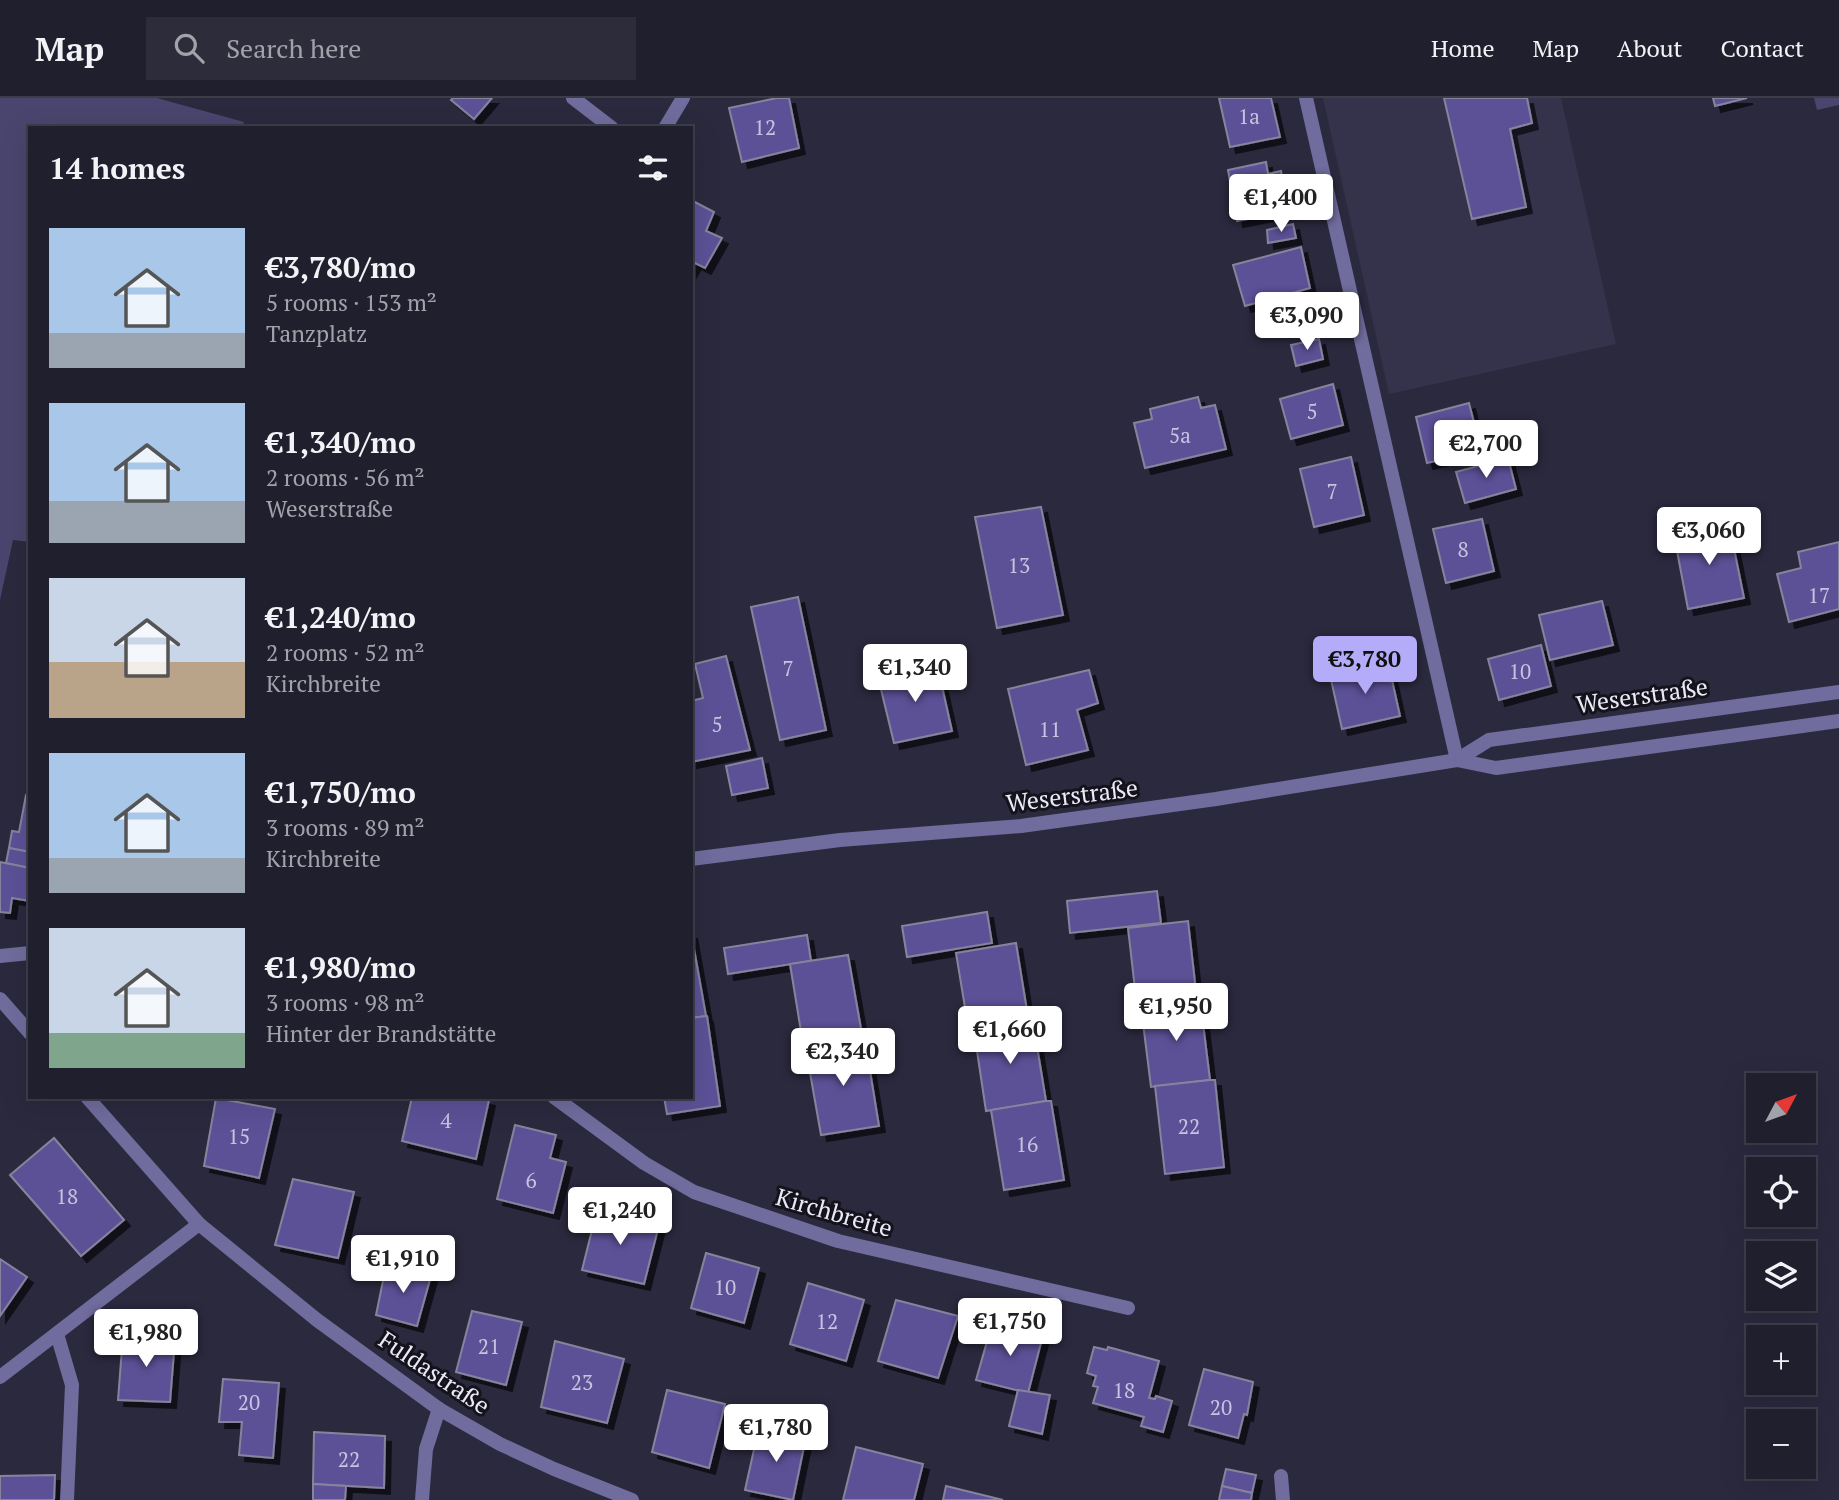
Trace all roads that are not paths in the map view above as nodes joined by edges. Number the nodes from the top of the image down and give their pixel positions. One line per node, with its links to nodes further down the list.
1 (573, 98): 4 (street)
2 (683, 98): 5 (street)
3 (1306, 98): 8 (street)
4 (609, 126)
5 (666, 126)
6 (1839, 692): 8 (street, Weserstraße)
7 (1839, 721): 8 (street, Weserstraße)
8 (1457, 760): 9 (street, Weserstraße)
9 (693, 859)
10 (28, 953): 11 (street)
11 (0, 957)
12 (0, 999): 13 (street)
13 (28, 1031)
14 (88, 1099): 16 (street, Fuldastraße)
15 (557, 1099): 17 (street, Kirchbreite)
16 (199, 1224): 18 (street); 20 (street, Fuldastraße)
17 (1128, 1308)
18 (57, 1334): 19 (street); 22 (street)
19 (0, 1377)
20 (439, 1409): 23 (street); 24 (street, Fuldastraße)
21 (1280, 1476): 25 (street)
22 (67, 1500)
23 (422, 1500)
24 (632, 1500)
25 (1283, 1500)

